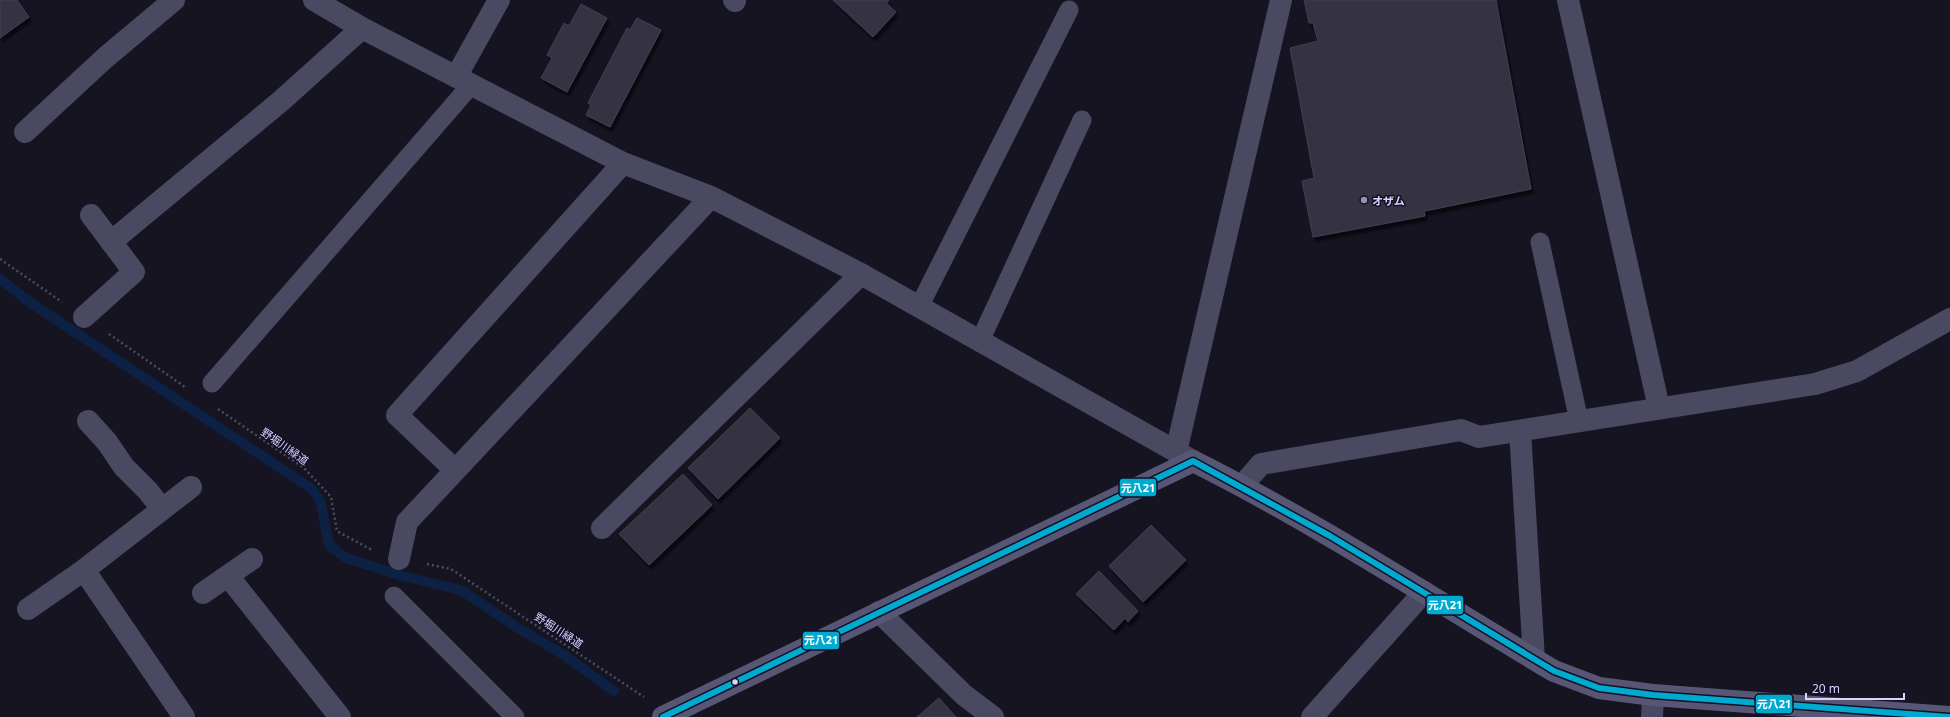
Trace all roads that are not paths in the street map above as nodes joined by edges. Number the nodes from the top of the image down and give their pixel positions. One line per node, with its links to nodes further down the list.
1 (174, 0): 10 (street)
2 (314, 0): 7 (street)
3 (499, 0): 8 (street)
4 (1281, 0): 26 (street)
5 (1568, 0): 22 (street)
6 (1069, 10): 17 (lane)
7 (362, 28): 8 (street); 14 (street)
8 (464, 81): 11 (street); 21 (lane)
9 (1082, 120): 20 (lane)
10 (25, 132)
11 (624, 163): 12 (street); 27 (street)
12 (711, 197): 16 (street); 27 (street)
13 (91, 215): 14 (street)
14 (111, 242): 18 (street)
15 (1540, 242): 24 (lane)
16 (861, 274): 17 (street); 31 (street)
17 (919, 307): 20 (street)
18 (84, 317)
19 (1950, 319): 22 (street)
20 (980, 341): 26 (street)
21 (212, 383)
22 (1659, 408): 24 (street)
23 (88, 421): 30 (street)
24 (1579, 421): 25 (street)
25 (1520, 431): 28 (street); 41 (street)
26 (1184, 456): 28 (street); 40 (street)
27 (455, 470): 33 (street)
28 (1242, 486): 36 (street)
29 (191, 487): 30 (street)
30 (162, 509): 34 (street)
31 (602, 528)
32 (252, 559): 35 (street)
33 (399, 559)
34 (84, 570): 39 (street); 44 (street)
35 (228, 576): 37 (street); 45 (street)
36 (1424, 592): 41 (street); 48 (street)
37 (203, 594)
38 (394, 596): 46 (lane)
39 (28, 609)
40 (879, 612): 43 (street); 47 (street)
41 (1534, 659): 42 (street)
42 (1653, 695): 49 (street); 50 (street)
43 (665, 715)
44 (184, 717)
45 (340, 717)
46 (515, 717)
47 (993, 717)
48 (1312, 717)
49 (1652, 717)
50 (1949, 717)

